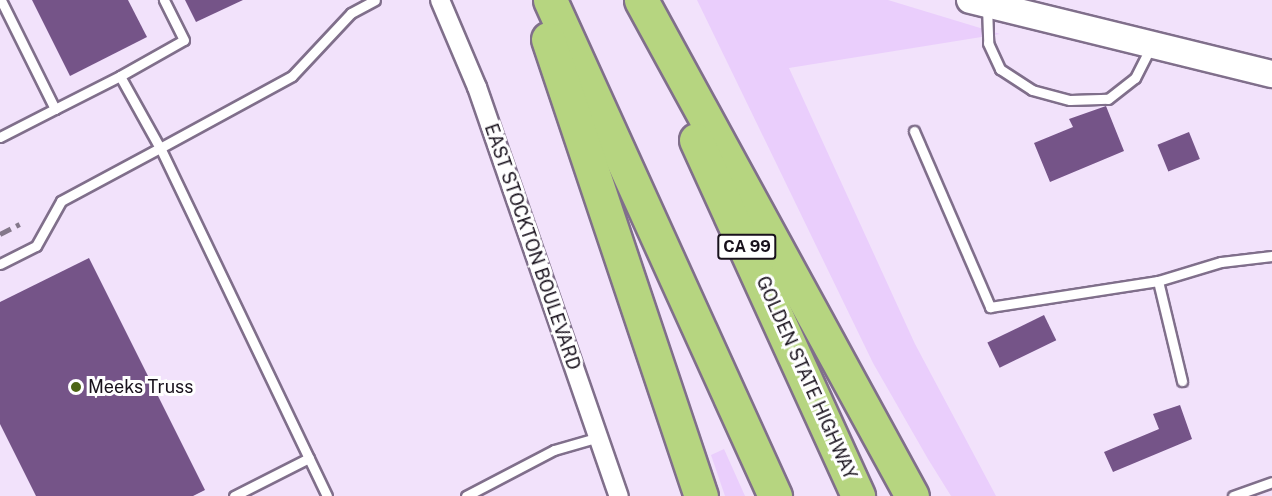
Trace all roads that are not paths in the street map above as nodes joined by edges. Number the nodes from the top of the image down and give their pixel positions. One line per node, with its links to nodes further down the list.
1 (1, 0): 13 (lane)
2 (164, 0): 12 (lane)
3 (375, 0): 16 (lane)
4 (440, 0): 21 (street, EAST STOCKTON BOULEVARD)
5 (535, 0): 28 (highway)
6 (550, 0): 29 (highway)
7 (630, 0): 30 (highway, GOLDEN STATE HIGHWAY / CA 99)
8 (641, 0): 31 (highway)
9 (978, 2): 10 (street); 10 (lane)
10 (1152, 45): 11 (street)
11 (1272, 74)
12 (120, 76): 13 (lane); 16 (lane)
13 (55, 109): 15 (lane)
14 (914, 131): 19 (lane)
15 (0, 137)
16 (160, 148): 18 (lane); 22 (lane)
17 (1272, 256): 19 (lane)
18 (0, 264)
19 (1158, 281): 20 (lane)
20 (1182, 381)
21 (598, 437): 26 (lane); 27 (street, EAST STOCKTON BOULEVARD)
22 (309, 458): 24 (lane); 25 (lane)
23 (1272, 482): 32 (lane)
24 (234, 496)
25 (327, 496)
26 (466, 496)
27 (619, 496)
28 (701, 496)
29 (775, 496)
30 (858, 496)
31 (912, 496)
32 (1233, 496)

